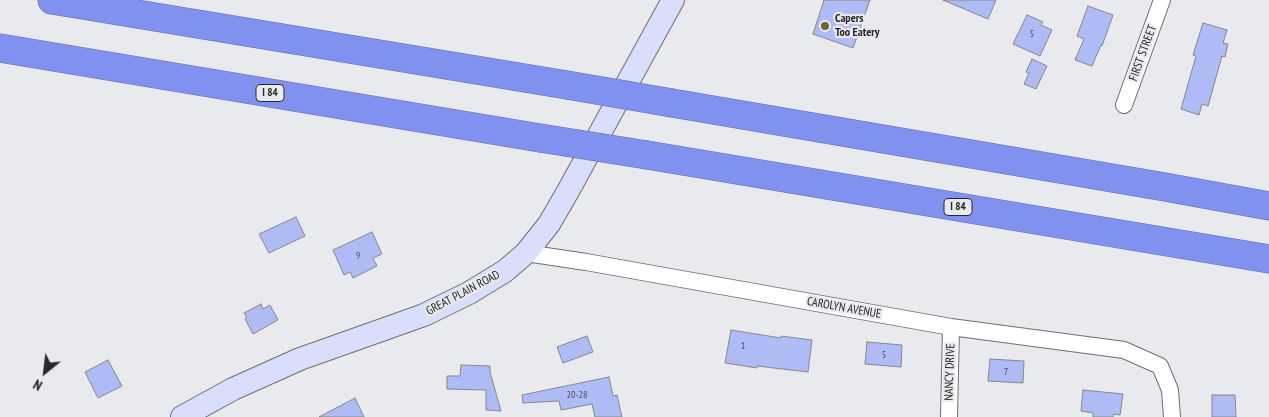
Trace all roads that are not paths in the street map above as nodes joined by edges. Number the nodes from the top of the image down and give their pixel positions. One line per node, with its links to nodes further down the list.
1 (52, 0): 6 (highway, bridge)
2 (672, 0): 7 (main road, GREAT PLAIN ROAD)
3 (1162, 0): 5 (street, FIRST STREET)
4 (0, 48): 8 (highway, I 84, bridge)
5 (1124, 106)
6 (1269, 206)
7 (526, 253): 9 (street, CAROLYN AVENUE); 10 (main road, GREAT PLAIN ROAD)
8 (1269, 259)
9 (951, 327): 11 (street, NANCY DRIVE); 12 (street, CAROLYN AVENUE)
10 (182, 417)
11 (948, 417)
12 (1172, 417)

